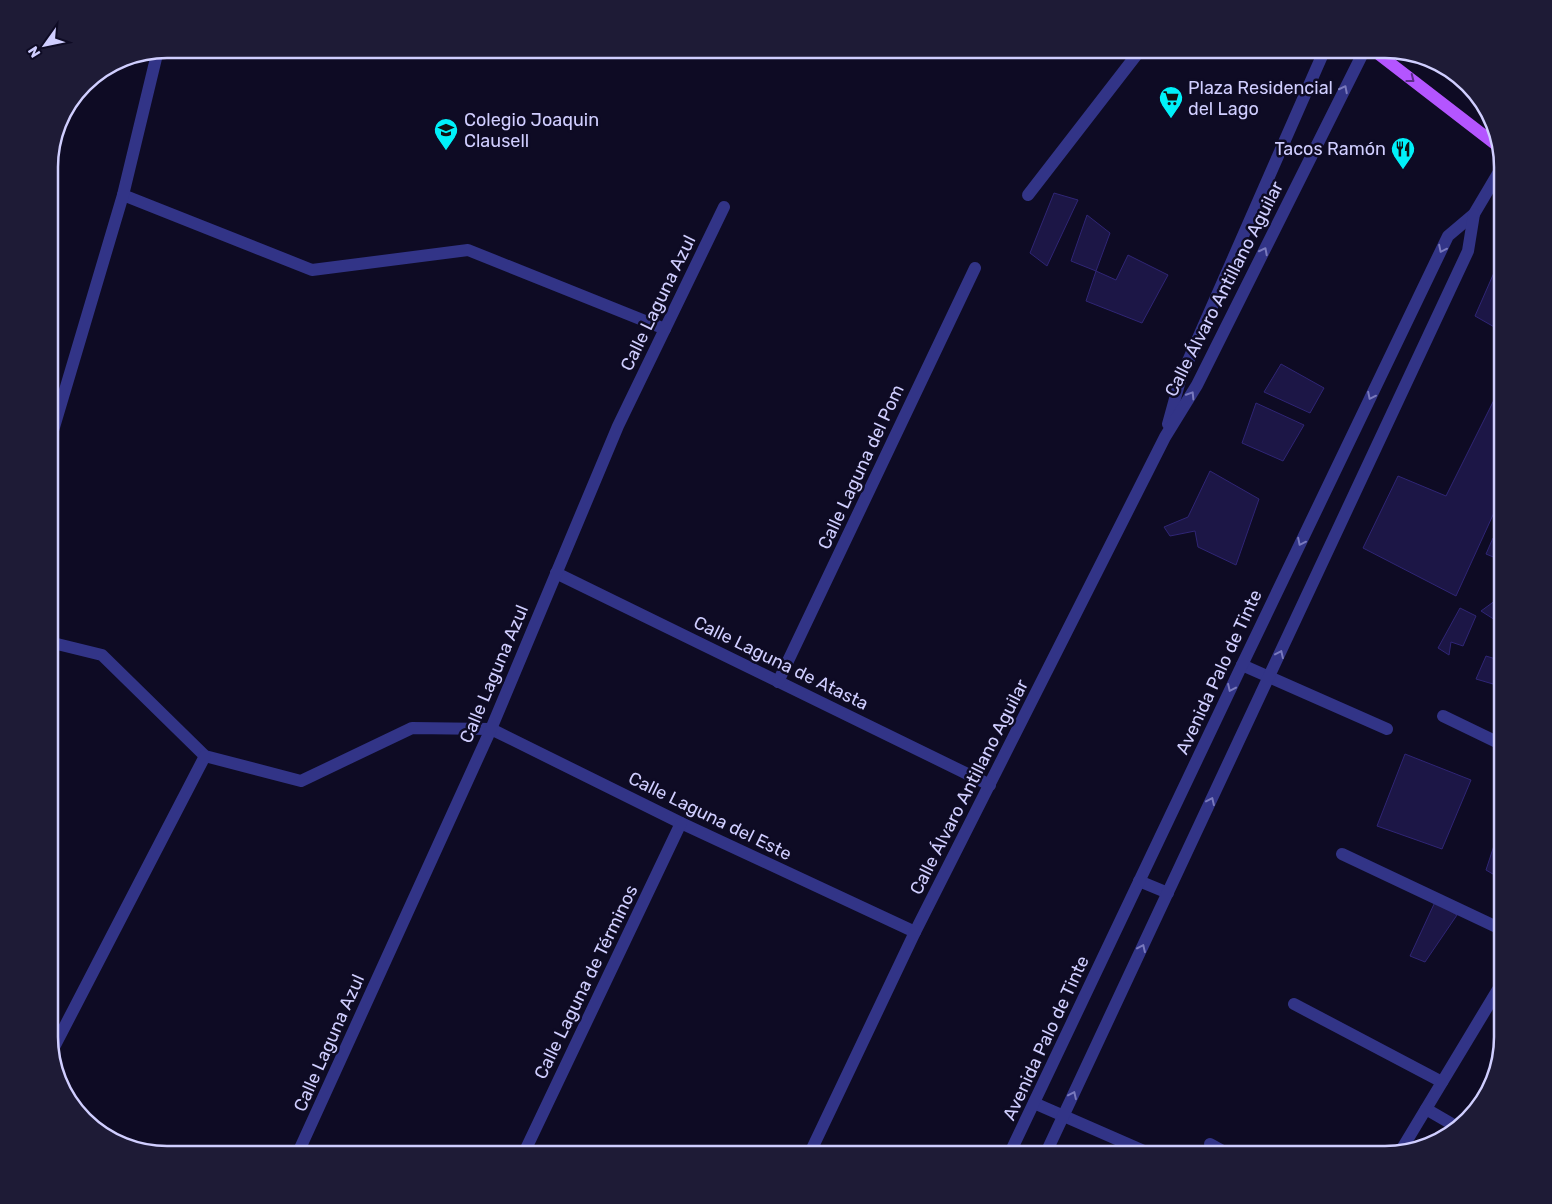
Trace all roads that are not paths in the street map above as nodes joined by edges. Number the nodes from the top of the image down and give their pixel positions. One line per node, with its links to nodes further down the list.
1 (156, 58): 8 (street)
2 (1134, 58): 9 (street)
3 (1321, 58): 15 (street, Calle Álvaro Antillano Aguilar)
4 (1360, 58): 15 (street, Calle Álvaro Antillano Aguilar, one-way to 4)
5 (1384, 58): 6 (main road, one-way to 6)
6 (1492, 141)
7 (1494, 180): 11 (street, Avenida Palo de Tinte)
8 (123, 195): 13 (street); 14 (street)
9 (1028, 195)
10 (724, 207): 13 (street, Calle Laguna Azul)
11 (1474, 214): 18 (street, Avenida Palo de Tinte, one-way to 18); 19 (street, Avenida Palo de Tinte, one-way to 11)
12 (975, 268): 20 (street, Calle Laguna del Pom)
13 (665, 329): 16 (street, Calle Laguna Azul)
14 (58, 414)
15 (1165, 437): 26 (street, Calle Álvaro Antillano Aguilar)
16 (556, 573): 20 (street, Calle Laguna de Atasta); 22 (street, Calle Laguna Azul)
17 (58, 644): 25 (street)
18 (1242, 665): 19 (street); 29 (street, Avenida Palo de Tinte, one-way to 29)
19 (1268, 678): 23 (street); 30 (street, Avenida Palo de Tinte, one-way to 19)
20 (778, 682): 26 (street, Calle Laguna de Atasta)
21 (1443, 716): 24 (street)
22 (491, 729): 25 (street); 27 (street, Calle Laguna del Este); 43 (street, Calle Laguna Azul)
23 (1387, 729)
24 (1494, 741)
25 (205, 756): 35 (street)
26 (990, 785): 32 (street, Calle Álvaro Antillano Aguilar)
27 (681, 823): 32 (street, Calle Laguna del Este); 44 (street, Calle Laguna de Términos)
28 (1342, 854): 31 (street)
29 (1139, 881): 30 (street); 37 (street, Avenida Palo de Tinte)
30 (1168, 893): 39 (street, Avenida Palo de Tinte, one-way to 30)
31 (1494, 926)
32 (915, 932): 45 (street, Calle Álvaro Antillano Aguilar)
33 (1494, 996): 36 (street)
34 (1294, 1004): 36 (street)
35 (58, 1040)
36 (1442, 1082): 38 (street)
37 (1034, 1103): 39 (street); 46 (street, Avenida Palo de Tinte)
38 (1426, 1109): 40 (street); 42 (street)
39 (1064, 1116): 47 (street, Avenida Palo de Tinte); 48 (street)
40 (1451, 1124)
41 (1210, 1144): 49 (street)
42 (1405, 1144)
43 (301, 1146)
44 (527, 1146)
45 (813, 1146)
46 (1014, 1146)
47 (1049, 1146)
48 (1133, 1146)
49 (1214, 1146)

